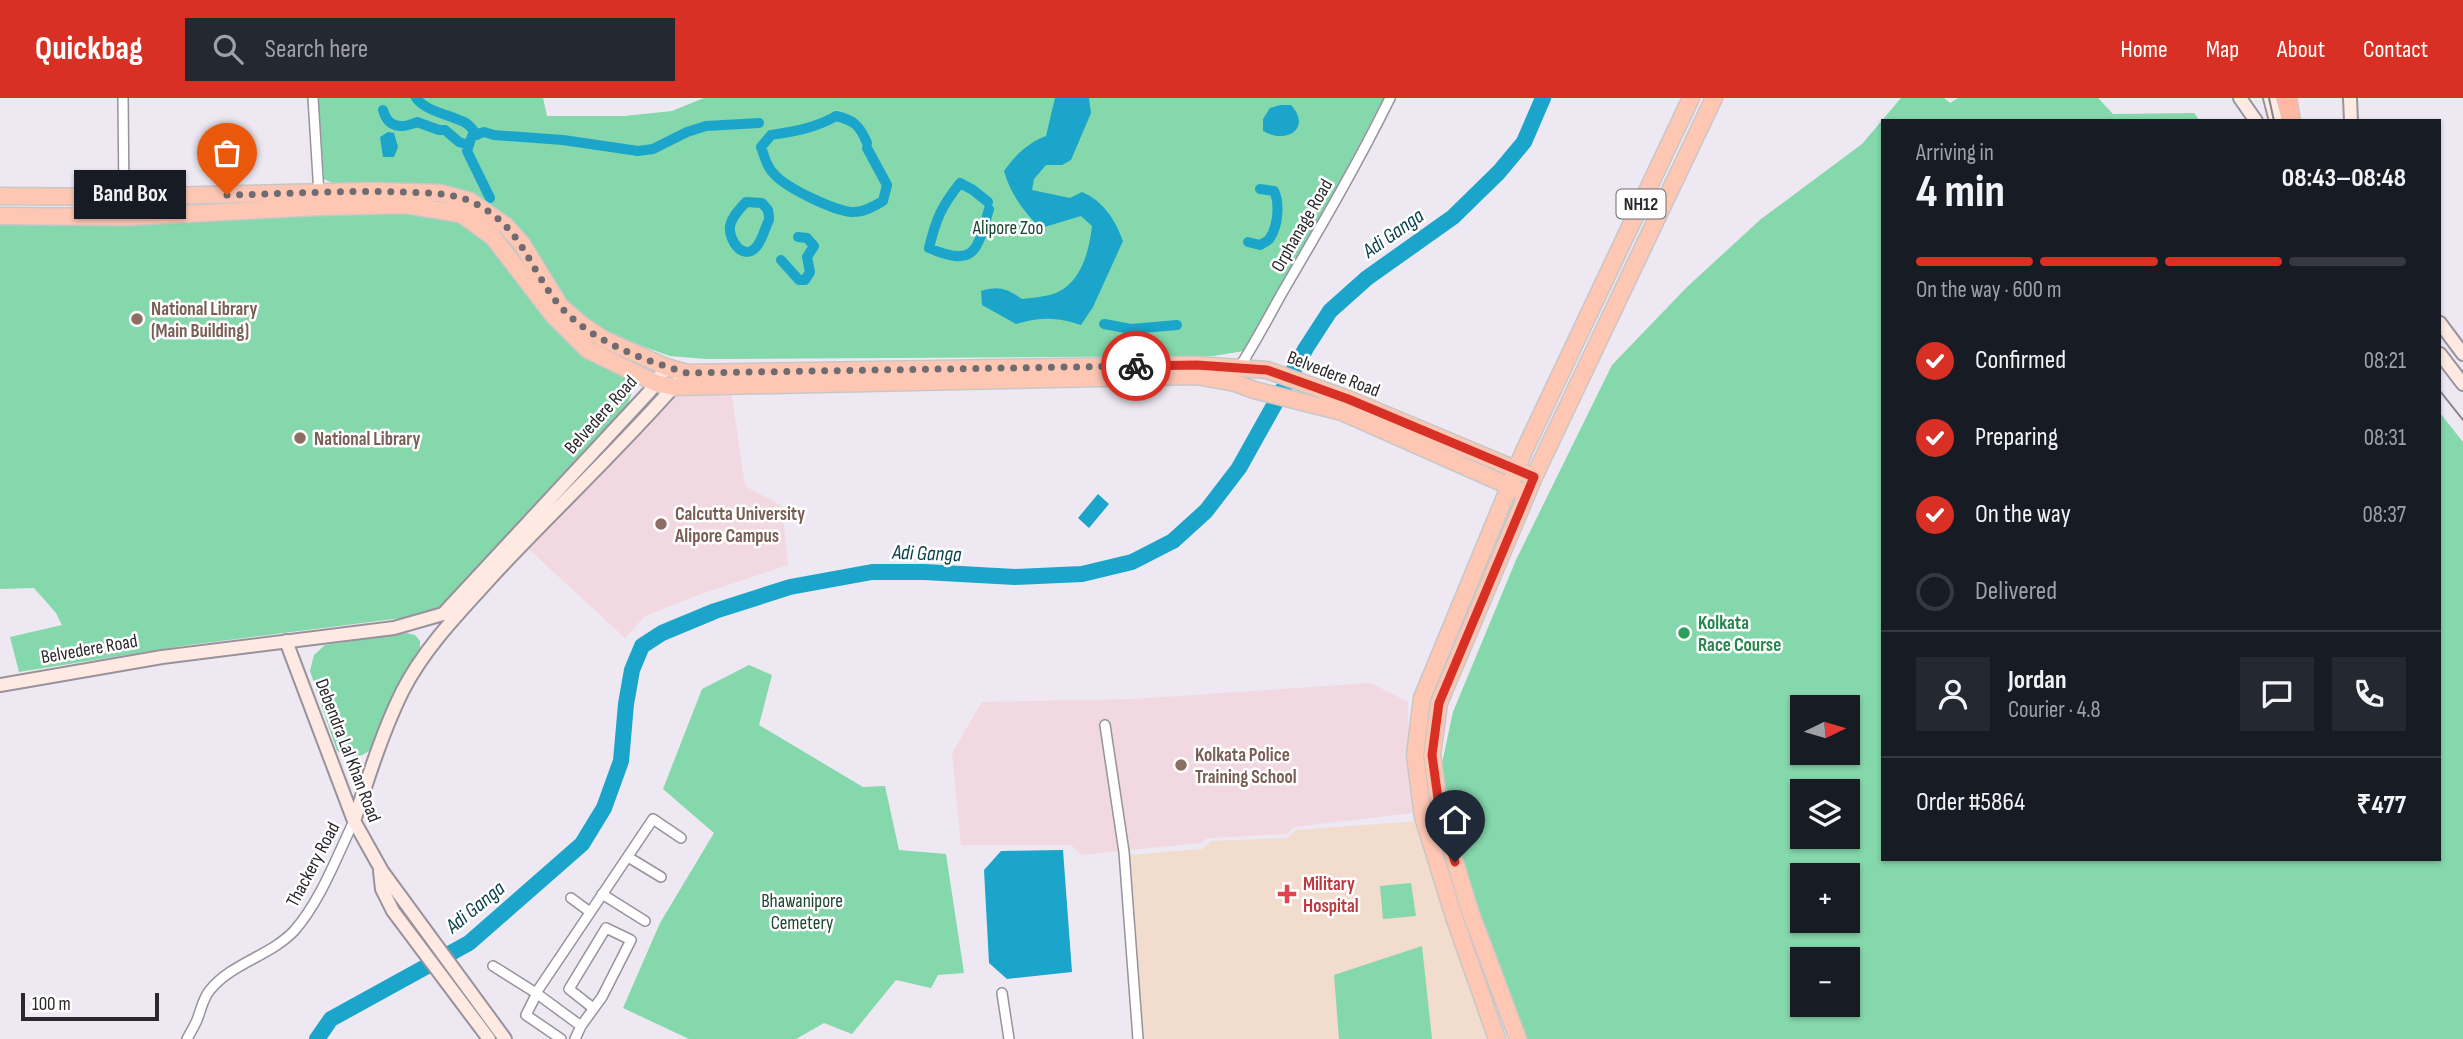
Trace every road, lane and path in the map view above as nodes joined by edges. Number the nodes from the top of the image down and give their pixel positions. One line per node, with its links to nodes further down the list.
1 (123, 98): 15 (street)
2 (313, 98): 16 (street)
3 (1390, 98): 23 (street, Orphanage Road)
4 (1689, 98): 29 (highway, NH12)
5 (1714, 98): 30 (highway, NH12)
6 (2240, 98): 10 (main road)
7 (2270, 98): 11 (main road)
8 (2287, 98): 12 (highway)
9 (2350, 98): 13 (main road)
10 (2255, 119)
11 (2275, 119)
12 (2291, 119)
13 (2351, 119)
14 (0, 196): 15 (highway, Belvedere Road)
15 (124, 197): 16 (highway, Belvedere Road); 18 (street)
16 (318, 199): 18 (highway); 22 (highway, Belvedere Road); 25 (highway)
17 (0, 216): 18 (highway)
18 (127, 217)
19 (2441, 324): 20 (main road)
20 (2463, 354)
21 (2441, 355): 26 (main road)
22 (666, 367): 24 (highway, Belvedere Road); 25 (main road)
23 (1239, 368): 24 (highway, Belvedere Road); 28 (highway, Belvedere Road)
24 (687, 373): 27 (main road)
25 (656, 383): 27 (highway, Belvedere Road); 33 (main road, Belvedere Road)
26 (2463, 384)
27 (674, 387): 28 (highway, Belvedere Road); 33 (main road)
28 (1324, 399): 29 (highway, Belvedere Road); 31 (highway, Belvedere Road)
29 (1517, 469): 30 (highway, Belvedere Road); 31 (highway, NH12)
30 (1534, 477): 32 (highway, NH12)
31 (1509, 485): 32 (highway, Belvedere Road); 48 (highway)
32 (1527, 494): 46 (highway)
33 (447, 618): 34 (main road, Belvedere Road); 36 (main road)
34 (412, 625): 35 (main road, Belvedere Road); 36 (main road)
35 (286, 641): 37 (main road, Belvedere Road); 39 (main road, Debendra Lal Khan Road)
36 (432, 645): 39 (main road)
37 (0, 685)
38 (1105, 725): 61 (street)
39 (354, 821): 42 (main road, Debendra Lal Khan Road); 56 (street, Thackery Road)
40 (681, 838): 41 (street)
41 (628, 857): 43 (street); 44 (street)
42 (379, 867): 55 (main road, Debendra Lal Khan Road); 57 (main road)
43 (661, 877)
44 (602, 894): 47 (street); 49 (street)
45 (571, 898): 47 (street)
46 (1470, 911): 48 (highway); 63 (highway)
47 (590, 912): 51 (street)
48 (1454, 917): 62 (highway)
49 (645, 921)
50 (493, 966): 51 (street)
51 (536, 993): 54 (street); 58 (street)
52 (1002, 993): 60 (street)
53 (593, 1008): 53 (street); 54 (street)
54 (581, 1026): 59 (street)
55 (504, 1038)
56 (187, 1039)
57 (489, 1039)
58 (561, 1039)
59 (575, 1039)
60 (1009, 1039)
61 (1138, 1039)
62 (1497, 1039)
63 (1518, 1039)

